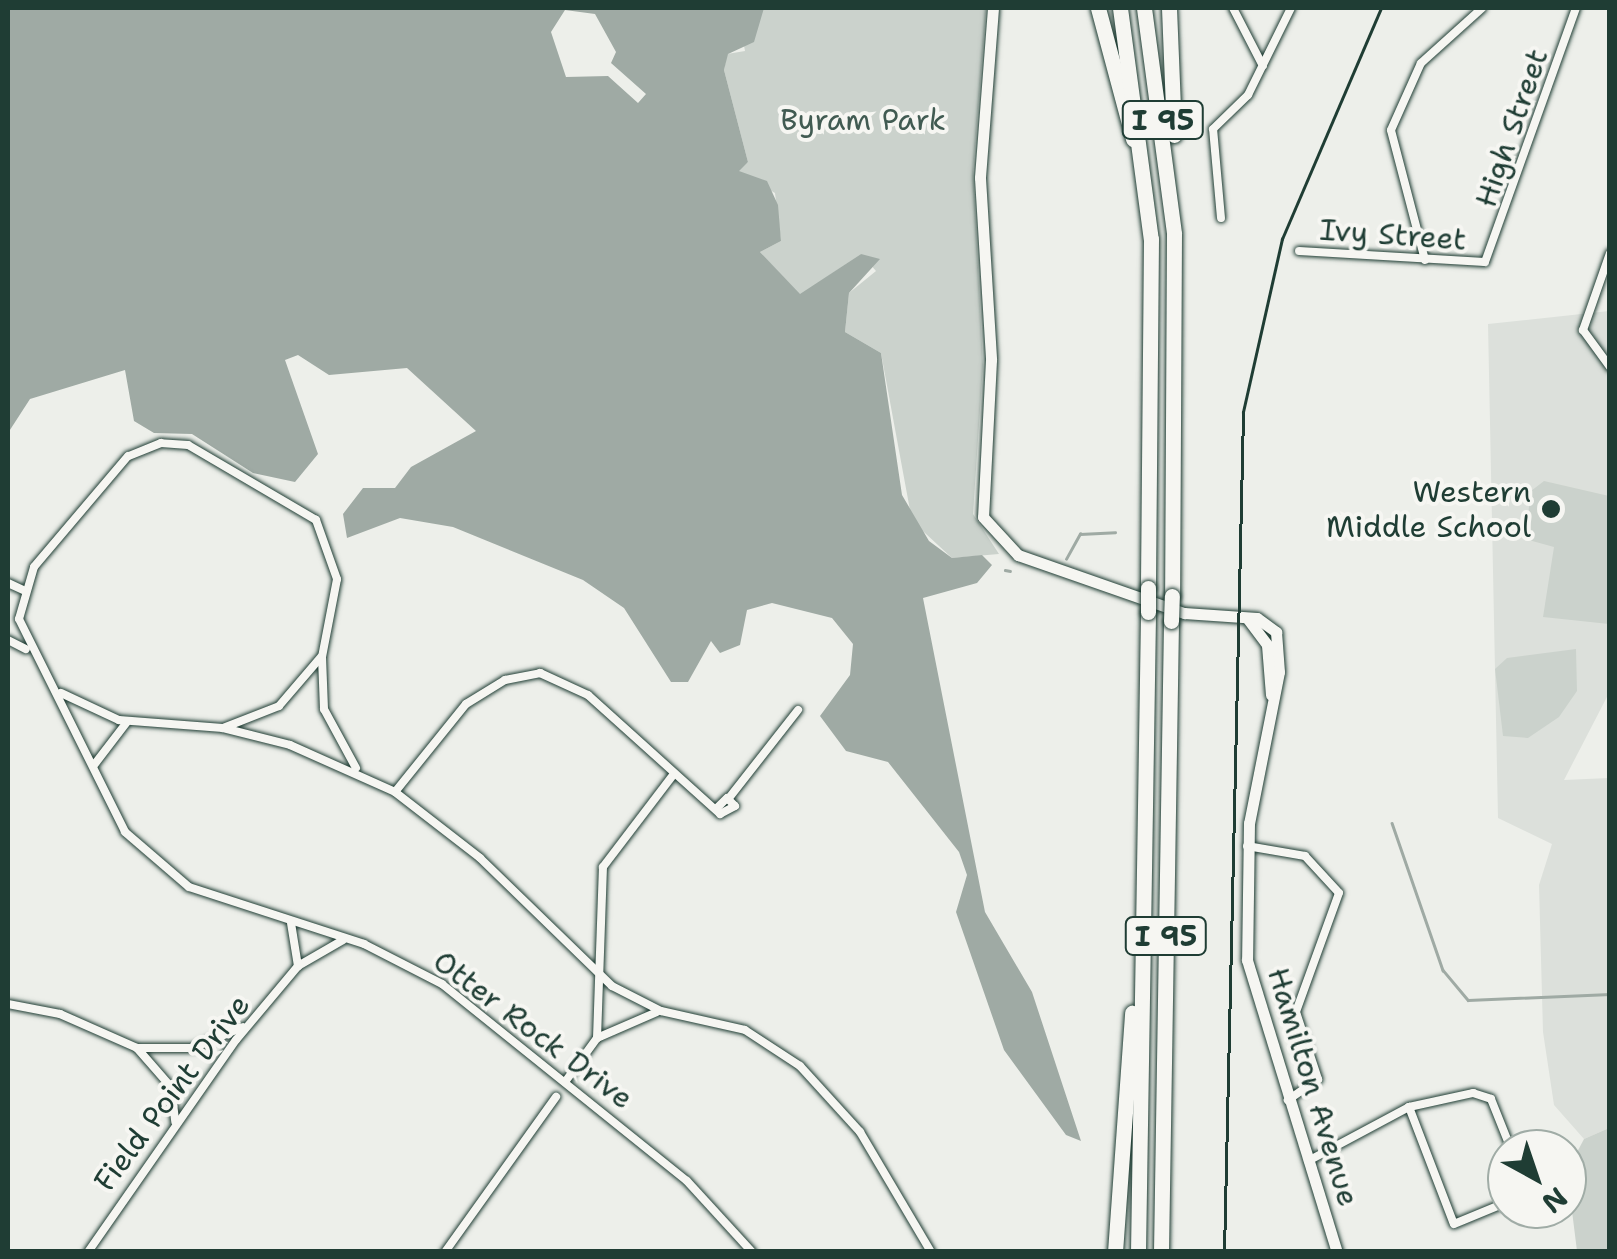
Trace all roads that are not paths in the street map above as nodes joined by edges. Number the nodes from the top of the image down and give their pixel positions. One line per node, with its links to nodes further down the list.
1 (993, 8): 34 (main road, Hamilton Avenue)
2 (1098, 8): 13 (highway)
3 (1120, 8): 13 (highway, I 95)
4 (1144, 8): 12 (highway, I 95)
5 (1168, 8): 12 (highway)
6 (1232, 8): 10 (street)
7 (1291, 8): 10 (street)
8 (1482, 8): 16 (street)
9 (1576, 8): 17 (street, High Street)
10 (1263, 66): 11 (street)
11 (1221, 218)
12 (1174, 234): 61 (highway, I 95, bridge)
13 (1151, 238): 35 (highway, I 95, bridge)
14 (1299, 251): 16 (street, Ivy Street)
15 (1610, 254): 18 (street)
16 (1425, 260): 17 (street, Ivy Street)
17 (1485, 262)
18 (1610, 367)
19 (8, 583): 20 (street)
20 (23, 590): 22 (street); 23 (street)
21 (8, 640): 22 (street)
22 (26, 649): 24 (street)
23 (322, 656): 27 (street); 29 (street)
24 (62, 693): 26 (street); 28 (street, Otter Rock Drive)
25 (798, 710): 32 (street)
26 (130, 721): 27 (street); 28 (street)
27 (223, 728): 29 (street)
28 (94, 765): 36 (street, Otter Rock Drive)
29 (356, 768): 31 (street)
30 (673, 775): 31 (street); 33 (street); 39 (street)
31 (395, 792): 39 (street)
32 (729, 798): 33 (street); 33 (street)
33 (717, 808)
34 (1247, 846): 47 (main road, Hamilton Avenue); 47 (street)
35 (1144, 909): 59 (highway); 60 (highway, I 95)
36 (290, 922): 37 (street, Otter Rock Drive); 38 (street)
37 (348, 939): 38 (street, Field Point Drive); 45 (street, Otter Rock Drive)
38 (298, 966): 42 (street, Field Point Drive)
39 (604, 981): 41 (street); 43 (street)
40 (8, 1004): 44 (street)
41 (661, 1011): 43 (street); 58 (street)
42 (249, 1024): 44 (street); 49 (street, Field Point Drive)
43 (596, 1038): 45 (street)
44 (138, 1048): 49 (street)
45 (565, 1082): 53 (street, Otter Rock Drive)
46 (556, 1097): 55 (street)
47 (1288, 1100): 51 (main road, Hamilton Avenue)
48 (1408, 1107): 50 (street); 51 (street); 52 (street)
49 (175, 1124): 54 (street, Field Point Drive)
50 (1502, 1129)
51 (1308, 1160): 62 (main road, Hamilton Avenue)
52 (1487, 1210)
53 (740, 1240): 56 (street); 57 (street, Otter Rock Drive)
54 (88, 1252)
55 (445, 1252)
56 (742, 1252)
57 (752, 1252)
58 (931, 1252)
59 (1116, 1252)
60 (1138, 1252)
61 (1161, 1252)
62 (1338, 1252)

